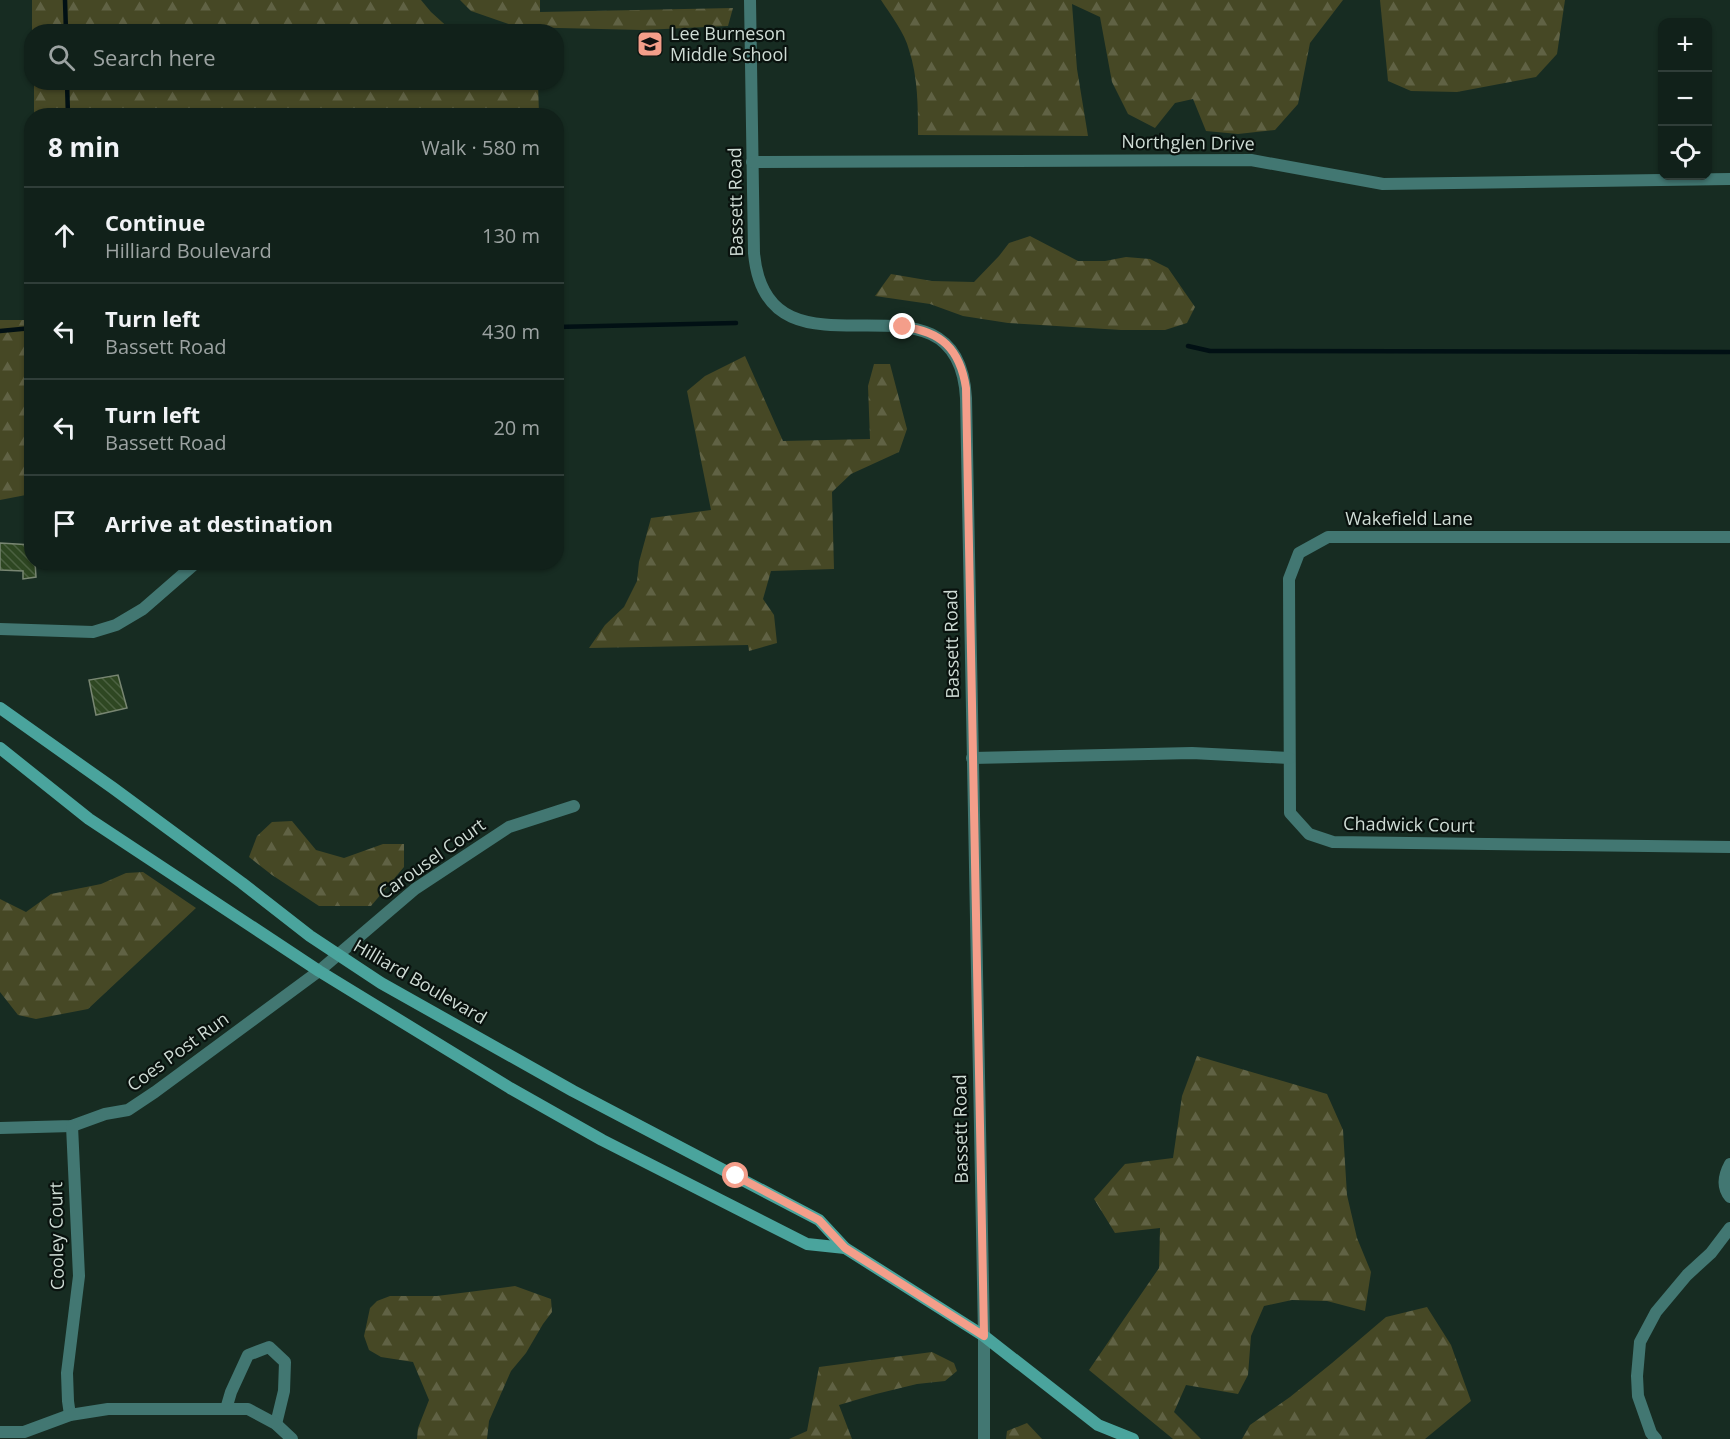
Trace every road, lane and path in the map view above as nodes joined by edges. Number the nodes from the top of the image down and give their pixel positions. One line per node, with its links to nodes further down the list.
1 (750, 0): 2 (street, Bassett Road)
2 (752, 162): 3 (street, Northglen Drive); 9 (street, Bassett Road)
3 (1730, 179)
4 (1730, 537): 10 (street, Wakefield Lane)
5 (188, 570): 6 (street)
6 (0, 629)
7 (0, 708): 13 (main road, Hilliard Boulevard)
8 (0, 748): 14 (main road, Hilliard Boulevard)
9 (972, 758): 10 (street); 21 (street, Bassett Road)
10 (1289, 758): 12 (street, Chadwick Court)
11 (574, 806): 13 (street, Carousel Court)
12 (1730, 847)
13 (338, 955): 14 (street, Carousel Court); 20 (main road, Hilliard Boulevard)
14 (321, 969): 15 (street, Coes Post Run); 20 (main road, Hilliard Boulevard)
15 (72, 1126): 16 (street, Coes Post Run); 23 (street, Cooley Court)
16 (0, 1128)
17 (1730, 1164): 18 (street)
18 (1730, 1197)
19 (1730, 1228): 27 (street)
20 (845, 1248): 21 (main road, Hilliard Boulevard)
21 (984, 1336): 25 (main road, Hilliard Boulevard); 29 (street, Bassett Road)
22 (226, 1409): 23 (street); 24 (street); 24 (street)
23 (70, 1415): 26 (street)
24 (276, 1424): 28 (street)
25 (1098, 1425): 30 (main road, Hilliard Boulevard); 31 (main road, Hilliard Boulevard)
26 (0, 1432)
27 (1650, 1437)
28 (292, 1439)
29 (984, 1439)
30 (1108, 1439)
31 (1133, 1439)

